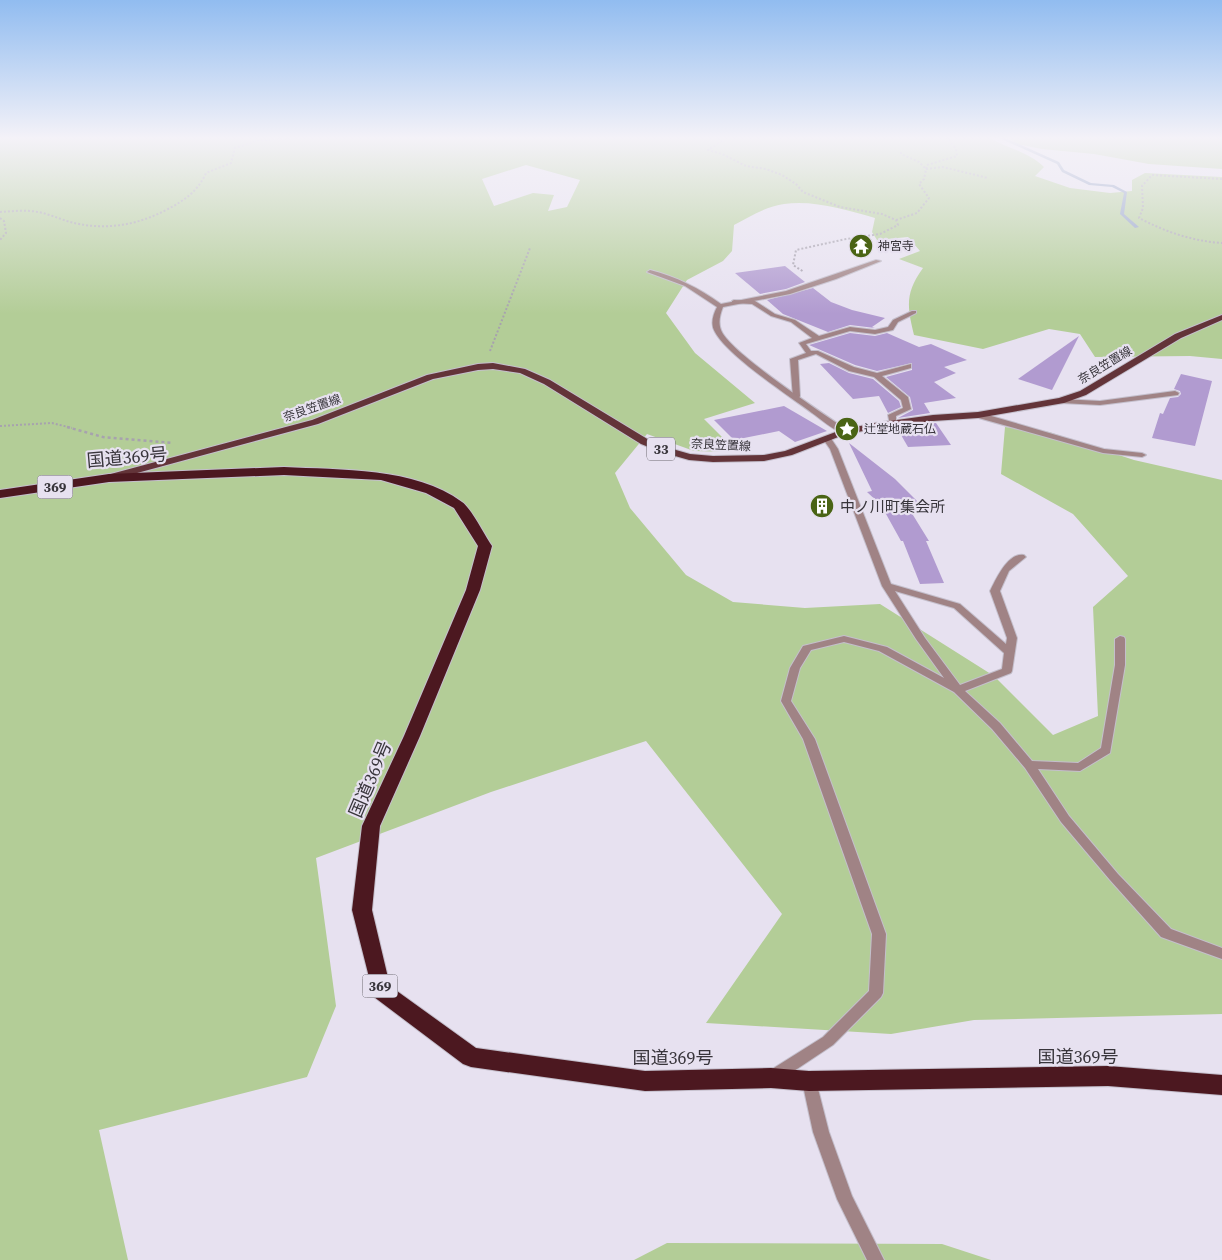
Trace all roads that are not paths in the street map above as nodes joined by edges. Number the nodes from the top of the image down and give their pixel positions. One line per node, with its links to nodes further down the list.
1 (878, 260): 3 (street)
2 (650, 272): 4 (street)
3 (731, 302): 4 (street); 7 (street)
4 (720, 306): 12 (street)
5 (914, 312): 7 (street)
6 (1222, 318): 13 (main road, 奈良笠置線 / 33)
7 (817, 338): 8 (street)
8 (810, 354): 10 (street); 12 (street)
9 (908, 366): 10 (street)
10 (877, 375): 15 (street)
11 (1175, 393): 13 (street)
12 (796, 396): 16 (street)
13 (1061, 401): 14 (main road, 奈良笠置線 / 33)
14 (978, 414): 15 (main road, 奈良笠置線 / 33); 18 (street)
15 (893, 423): 16 (main road, 奈良笠置線 / 33)
16 (844, 432): 17 (main road, 奈良笠置線 / 33)
17 (827, 439): 19 (main road, 奈良笠置線 / 33); 22 (street)
18 (1142, 455)
19 (109, 478): 20 (highway, 国道369号 / 369); 28 (highway, 国道369号 / 369)
20 (0, 494)
21 (1021, 557): 24 (street)
22 (887, 586): 24 (street); 25 (street)
23 (1120, 639): 26 (street)
24 (1009, 652): 25 (street)
25 (958, 690): 26 (street); 28 (street)
26 (1029, 765): 27 (street)
27 (1222, 954)
28 (771, 1078): 29 (highway, 国道369号 / 369)
29 (809, 1081): 30 (highway, 国道369号 / 369); 31 (street)
30 (1222, 1085)
31 (876, 1260)

